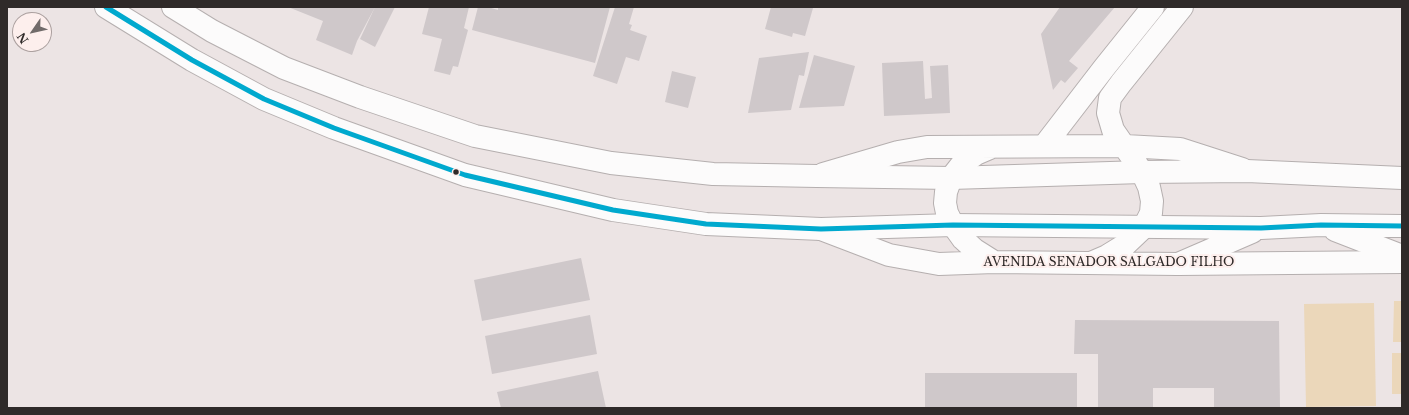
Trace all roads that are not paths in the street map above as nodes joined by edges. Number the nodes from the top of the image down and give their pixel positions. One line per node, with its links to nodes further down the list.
1 (106, 7): 20 (main road, AVENIDA SENADOR SALGADO FILHO)
2 (173, 7): 12 (main road)
3 (1153, 7): 5 (main road)
4 (1182, 7): 6 (main road)
5 (1104, 68): 6 (main road); 8 (main road)
6 (1120, 83): 9 (main road)
7 (995, 146): 8 (main road); 12 (main road); 13 (main road)
8 (1044, 146): 9 (main road)
9 (1125, 146): 10 (main road); 11 (main road)
10 (1247, 171): 11 (main road); 14 (main road)
11 (1142, 172): 13 (main road); 18 (main road)
12 (817, 176): 13 (main road)
13 (951, 178): 16 (main road)
14 (1402, 178)
15 (1321, 224): 17 (main road, AVENIDA SENADOR SALGADO FILHO); 19 (main road, AVENIDA SENADOR SALGADO FILHO); 21 (main road)
16 (953, 225): 18 (main road, AVENIDA SENADOR SALGADO FILHO); 20 (main road, AVENIDA SENADOR SALGADO FILHO); 22 (main road)
17 (1402, 226)
18 (1144, 227): 19 (main road, AVENIDA SENADOR SALGADO FILHO); 24 (main road)
19 (1261, 228): 25 (main road)
20 (821, 229): 22 (main road, AVENIDA SENADOR SALGADO FILHO)
21 (1402, 256)
22 (994, 262): 24 (main road, AVENIDA SENADOR SALGADO FILHO)
23 (1402, 262): 25 (main road, AVENIDA SENADOR SALGADO FILHO)
24 (1090, 263): 25 (main road, AVENIDA SENADOR SALGADO FILHO)
25 (1178, 264)

